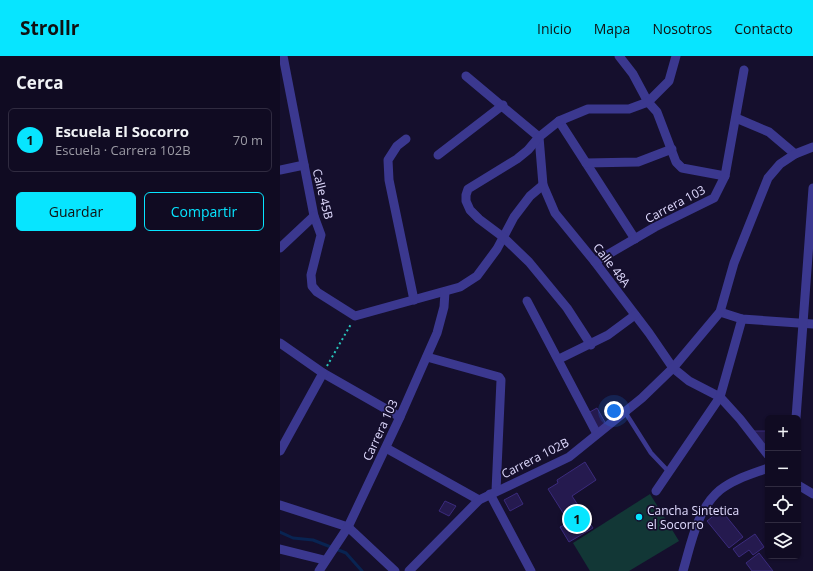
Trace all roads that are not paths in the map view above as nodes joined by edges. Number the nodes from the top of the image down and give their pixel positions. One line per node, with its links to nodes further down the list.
1 (283, 56): 17 (street, Calle 45B)
2 (620, 56): 6 (street)
3 (676, 56): 6 (street)
4 (744, 70): 8 (street, Carrera 103)
5 (466, 76): 7 (street)
6 (648, 102): 9 (street); 13 (street)
7 (504, 105): 10 (street); 15 (street)
8 (736, 118): 14 (street); 19 (street, Carrera 103)
9 (559, 121): 10 (street); 16 (street)
10 (539, 137): 20 (street, Calle 48A); 23 (street)
11 (406, 139): 28 (street)
12 (813, 147): 14 (street, Carrera 102B)
13 (672, 149): 16 (street); 19 (street)
14 (795, 154): 30 (street, Carrera 102B)
15 (438, 155)
16 (586, 163): 24 (street)
17 (304, 165): 18 (street); 22 (street, Calle 45B)
18 (280, 170)
19 (725, 176): 24 (street, Carrera 103)
20 (543, 185): 23 (street); 26 (street, Calle 48A)
21 (813, 188): 33 (street)
22 (314, 216): 25 (street); 28 (street, Calle 45B)
23 (503, 237): 27 (street); 36 (street)
24 (635, 239): 26 (street, Carrera 103)
25 (280, 248)
26 (595, 262): 31 (street, Calle 48A)
27 (444, 292): 28 (street); 37 (street, Carrera 103)
28 (414, 300)
29 (527, 301): 38 (street)
30 (720, 312): 32 (street); 39 (street, Carrera 102B)
31 (635, 315): 36 (street); 39 (street, Calle 48A)
32 (742, 319): 33 (street); 41 (street)
33 (801, 323): 34 (street); 43 (street)
34 (813, 324)
35 (280, 343): 40 (street)
36 (591, 344): 38 (street)
37 (427, 357): 44 (street, Carrera 103); 53 (street)
38 (559, 359): 45 (street)
39 (673, 368): 41 (street, Calle 48A); 42 (street, Carrera 102B)
40 (323, 373): 44 (street); 47 (street)
41 (720, 397): 48 (street, Calle 48A); 50 (street)
42 (626, 412): 45 (street, Carrera 102B); 50 (lane)
43 (796, 415)
44 (400, 417): 46 (street, Carrera 103)
45 (597, 434): 53 (street, Carrera 102B)
46 (386, 448): 55 (street); 57 (street, Carrera 103)
47 (280, 451)
48 (765, 451)
49 (765, 469): 64 (street)
50 (668, 472): 52 (street)
51 (801, 486): 54 (street)
52 (656, 491)
53 (493, 492): 55 (street, Carrera 102B); 63 (street)
54 (813, 494)
55 (479, 500): 62 (street, Carrera 102B)
56 (280, 505): 57 (street)
57 (348, 527): 59 (street, Carrera 103); 61 (street)
58 (280, 549): 59 (street)
59 (326, 558): 60 (street, Carrera 103)
60 (319, 571)
61 (395, 571)
62 (409, 571)
63 (532, 571)
64 (683, 571)

